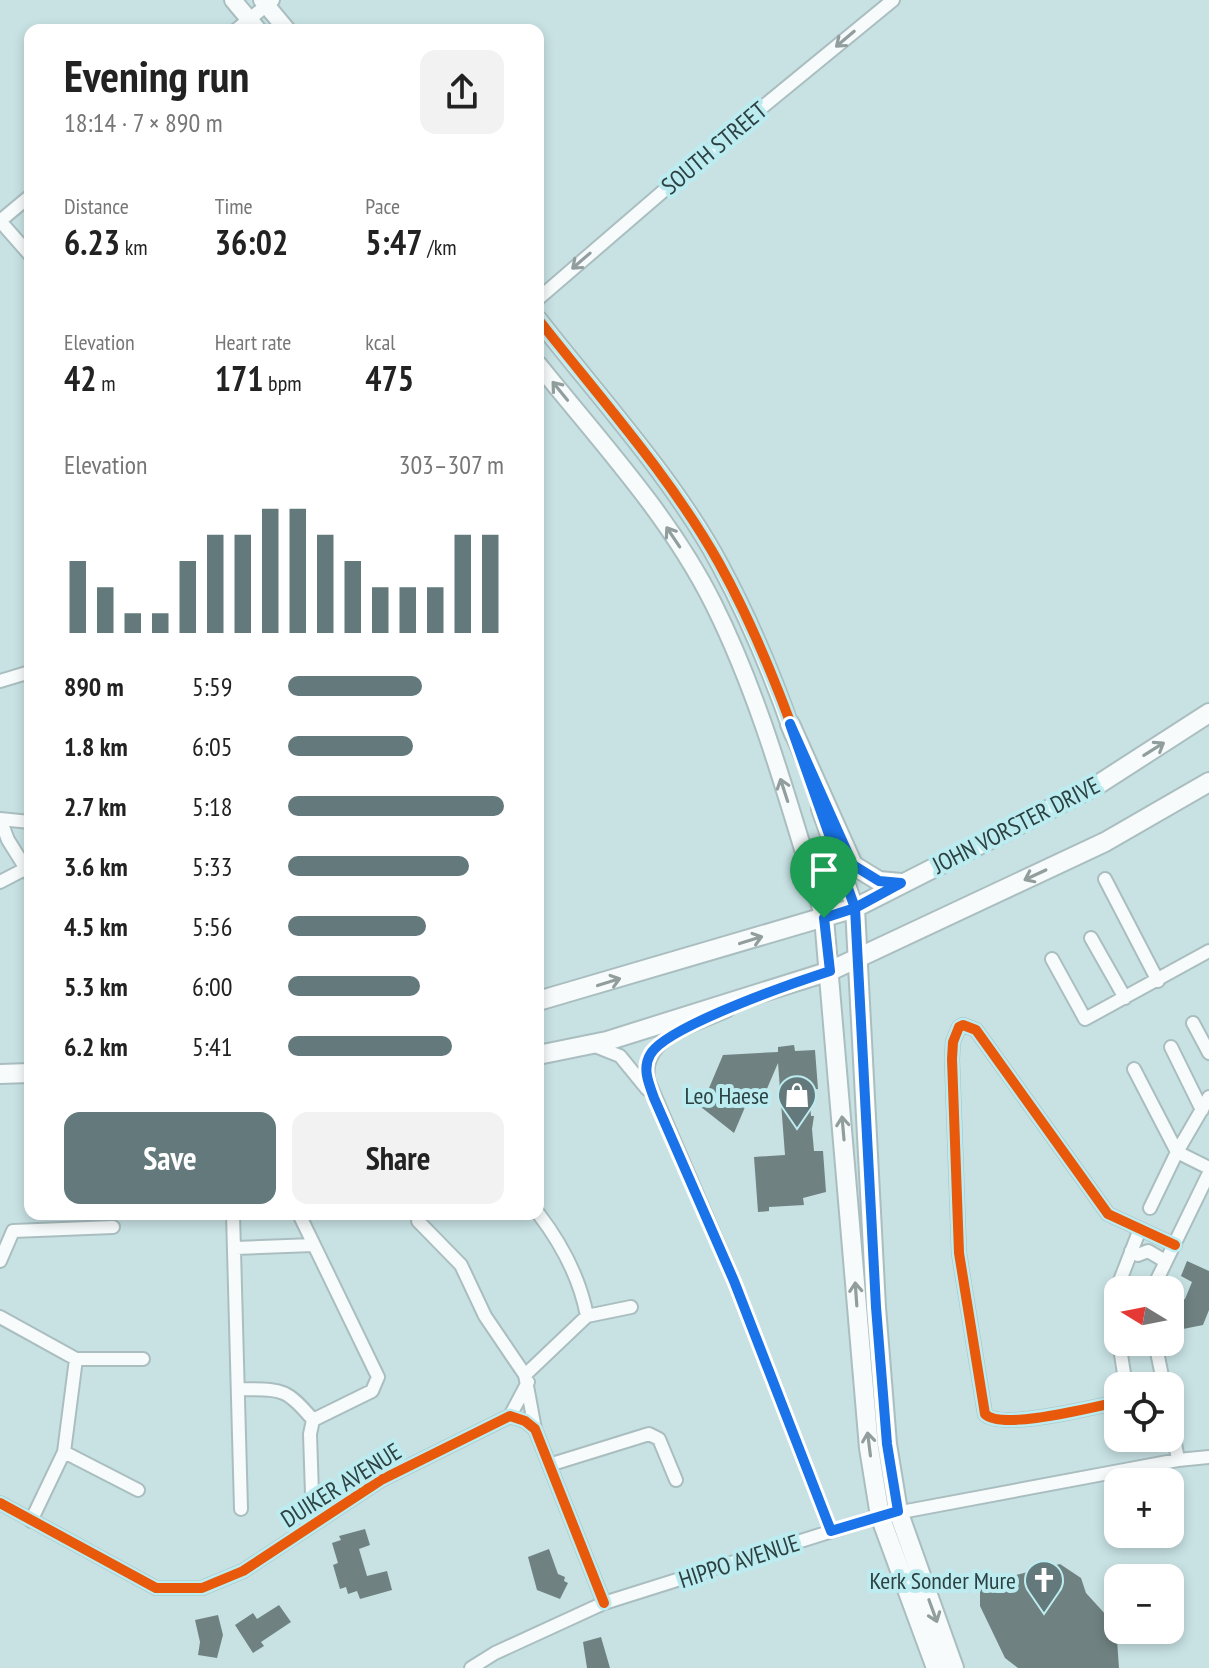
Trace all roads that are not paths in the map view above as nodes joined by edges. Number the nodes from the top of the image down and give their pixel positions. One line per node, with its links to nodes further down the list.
1 (233, 0): 4 (street)
2 (893, 0): 10 (street, SOUTH STREET, one-way to 10)
3 (267, 2): 5 (street); 6 (street)
4 (245, 24)
5 (249, 24)
6 (283, 24)
7 (24, 201): 8 (street)
8 (0, 221): 9 (street)
9 (24, 248)
10 (544, 294)
11 (544, 327): 16 (street)
12 (544, 371): 26 (street, one-way to 12)
13 (24, 674): 14 (street)
14 (0, 681)
15 (1209, 713): 24 (main road, JOHN VORSTER DRIVE, one-way to 15)
16 (790, 724): 24 (main road); 25 (street)
17 (1209, 782): 29 (main road, one-way to 29)
18 (0, 819): 19 (street); 20 (street)
19 (24, 821)
20 (24, 867)
21 (24, 873): 23 (street)
22 (1105, 879): 32 (street)
23 (0, 882)
24 (901, 883): 25 (main road, JOHN VORSTER DRIVE)
25 (855, 908): 26 (main road, JOHN VORSTER DRIVE); 29 (main road)
26 (824, 918): 31 (main road); 35 (main road, JOHN VORSTER DRIVE, one-way to 26)
27 (1091, 938): 34 (street)
28 (1209, 951): 32 (street)
29 (859, 959): 31 (main road); 86 (main road)
30 (1052, 959): 34 (street)
31 (830, 971): 33 (main road); 86 (main road, one-way to 31)
32 (1158, 981): 34 (street)
33 (773, 989): 37 (main road); 47 (street)
34 (1125, 998)
35 (544, 999)
36 (1193, 1023): 39 (street)
37 (591, 1046): 40 (main road); 47 (street)
38 (1171, 1047): 48 (street)
39 (1209, 1053)
40 (544, 1054)
41 (24, 1066): 42 (main road)
42 (0, 1067)
43 (1134, 1069): 49 (street)
44 (24, 1073): 45 (main road)
45 (0, 1074)
46 (1209, 1097): 48 (street)
47 (654, 1098): 89 (street)
48 (1202, 1110): 49 (street)
49 (1177, 1152): 50 (street); 51 (street)
50 (1209, 1171): 59 (street)
51 (1150, 1208)
52 (233, 1220): 60 (street)
53 (302, 1220): 58 (street)
54 (542, 1220): 67 (street)
55 (418, 1221): 71 (street)
56 (113, 1227): 62 (street)
57 (1140, 1229): 59 (street); 61 (street); 73 (street)
58 (313, 1245): 60 (street); 75 (street)
59 (1175, 1245): 63 (street)
60 (235, 1248): 72 (street)
61 (1131, 1251): 63 (street); 64 (street)
62 (0, 1261)
63 (1165, 1261): 65 (street)
64 (1122, 1276)
65 (1158, 1276)
66 (631, 1307): 67 (street)
67 (587, 1316): 71 (street)
68 (0, 1317): 69 (street)
69 (76, 1359): 70 (street); 77 (street)
70 (143, 1359)
71 (526, 1378): 74 (street); 76 (street)
72 (238, 1389): 75 (street); 85 (street)
73 (1104, 1405)
74 (510, 1416): 76 (street); 88 (street, DUIKER AVENUE)
75 (313, 1420): 88 (street)
76 (535, 1429): 81 (street)
77 (64, 1452): 83 (street); 87 (street)
78 (1177, 1452): 80 (street)
79 (1209, 1457): 80 (street, HIPPO AVENUE)
80 (1178, 1460): 86 (street, HIPPO AVENUE)
81 (549, 1465): 82 (street); 90 (street)
82 (676, 1480)
83 (138, 1490)
84 (0, 1503): 87 (street, DUIKER AVENUE)
85 (241, 1509)
86 (889, 1513): 89 (street, HIPPO AVENUE); 92 (main road); 93 (main road, one-way to 93)
87 (31, 1521): 88 (street, DUIKER AVENUE)
88 (313, 1524)
89 (831, 1531): 90 (street, HIPPO AVENUE)
90 (604, 1603): 91 (street, HIPPO AVENUE)
91 (471, 1668)
92 (936, 1668)
93 (954, 1668)

